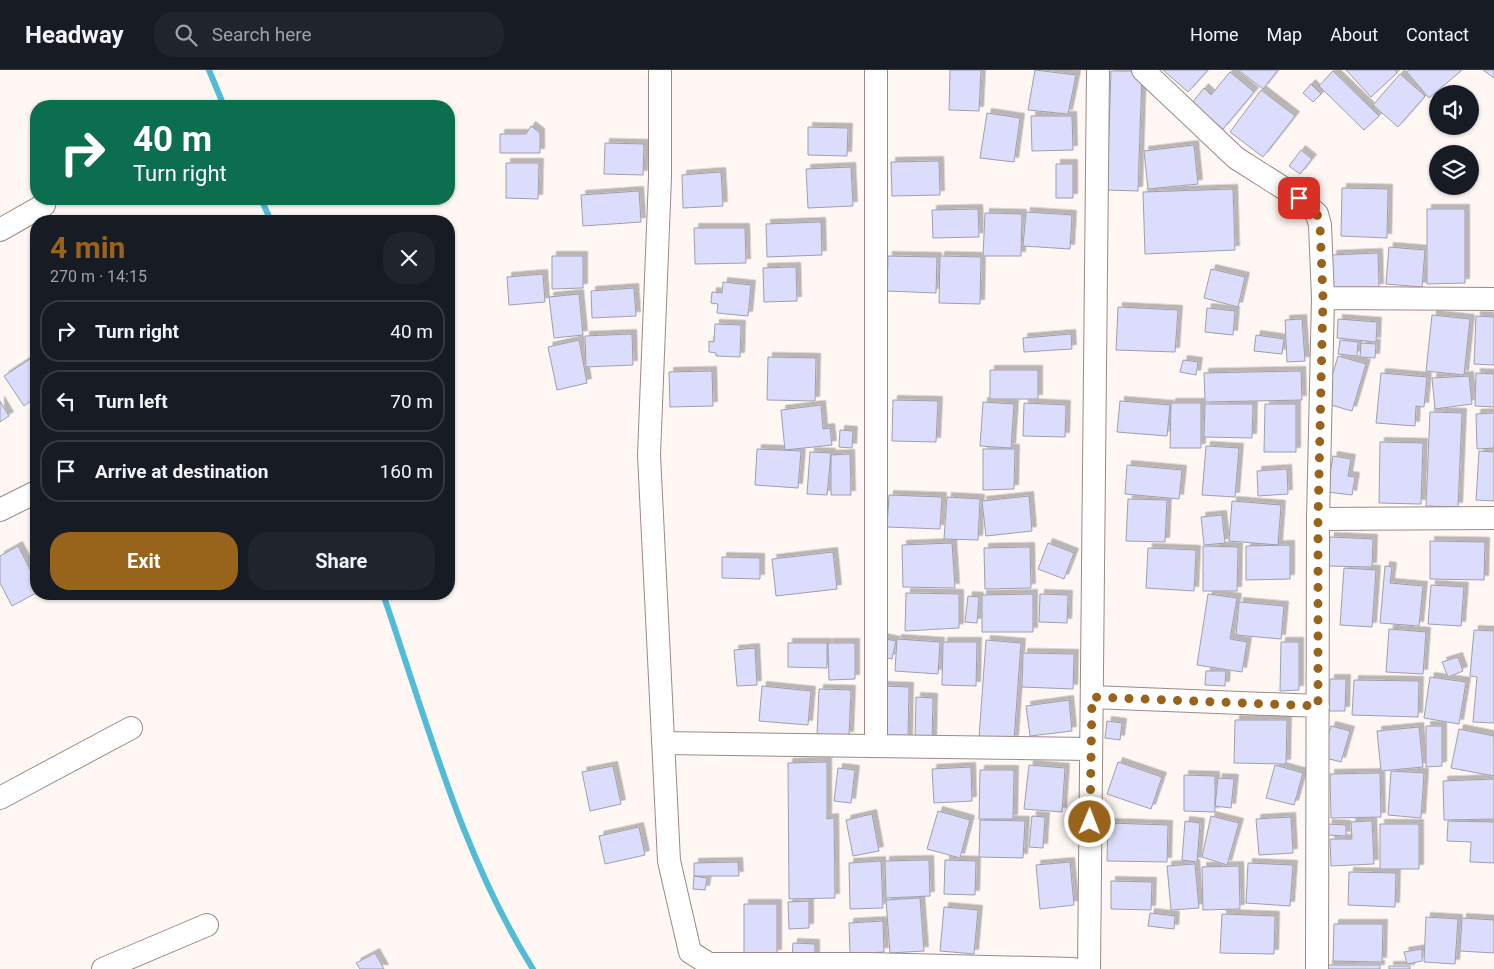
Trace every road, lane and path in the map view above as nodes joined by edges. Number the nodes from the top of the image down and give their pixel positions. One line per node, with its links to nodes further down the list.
1 (660, 70): 16 (street)
2 (876, 70): 17 (street)
3 (1098, 70): 13 (street)
4 (1143, 70): 7 (street)
5 (44, 206): 6 (street)
6 (0, 230)
7 (1323, 298): 8 (street); 12 (street)
8 (1494, 300)
9 (30, 495): 10 (street)
10 (0, 510)
11 (1494, 518): 12 (street)
12 (1318, 519): 14 (street)
13 (1092, 697): 14 (street); 18 (street)
14 (1318, 706): 24 (street)
15 (131, 728): 19 (street)
16 (663, 743): 17 (street); 22 (street)
17 (876, 746): 18 (street)
18 (1091, 749): 23 (street)
19 (0, 798)
20 (207, 925): 21 (street)
21 (103, 969)
22 (1073, 969)
23 (1089, 969)
24 (1316, 969)

